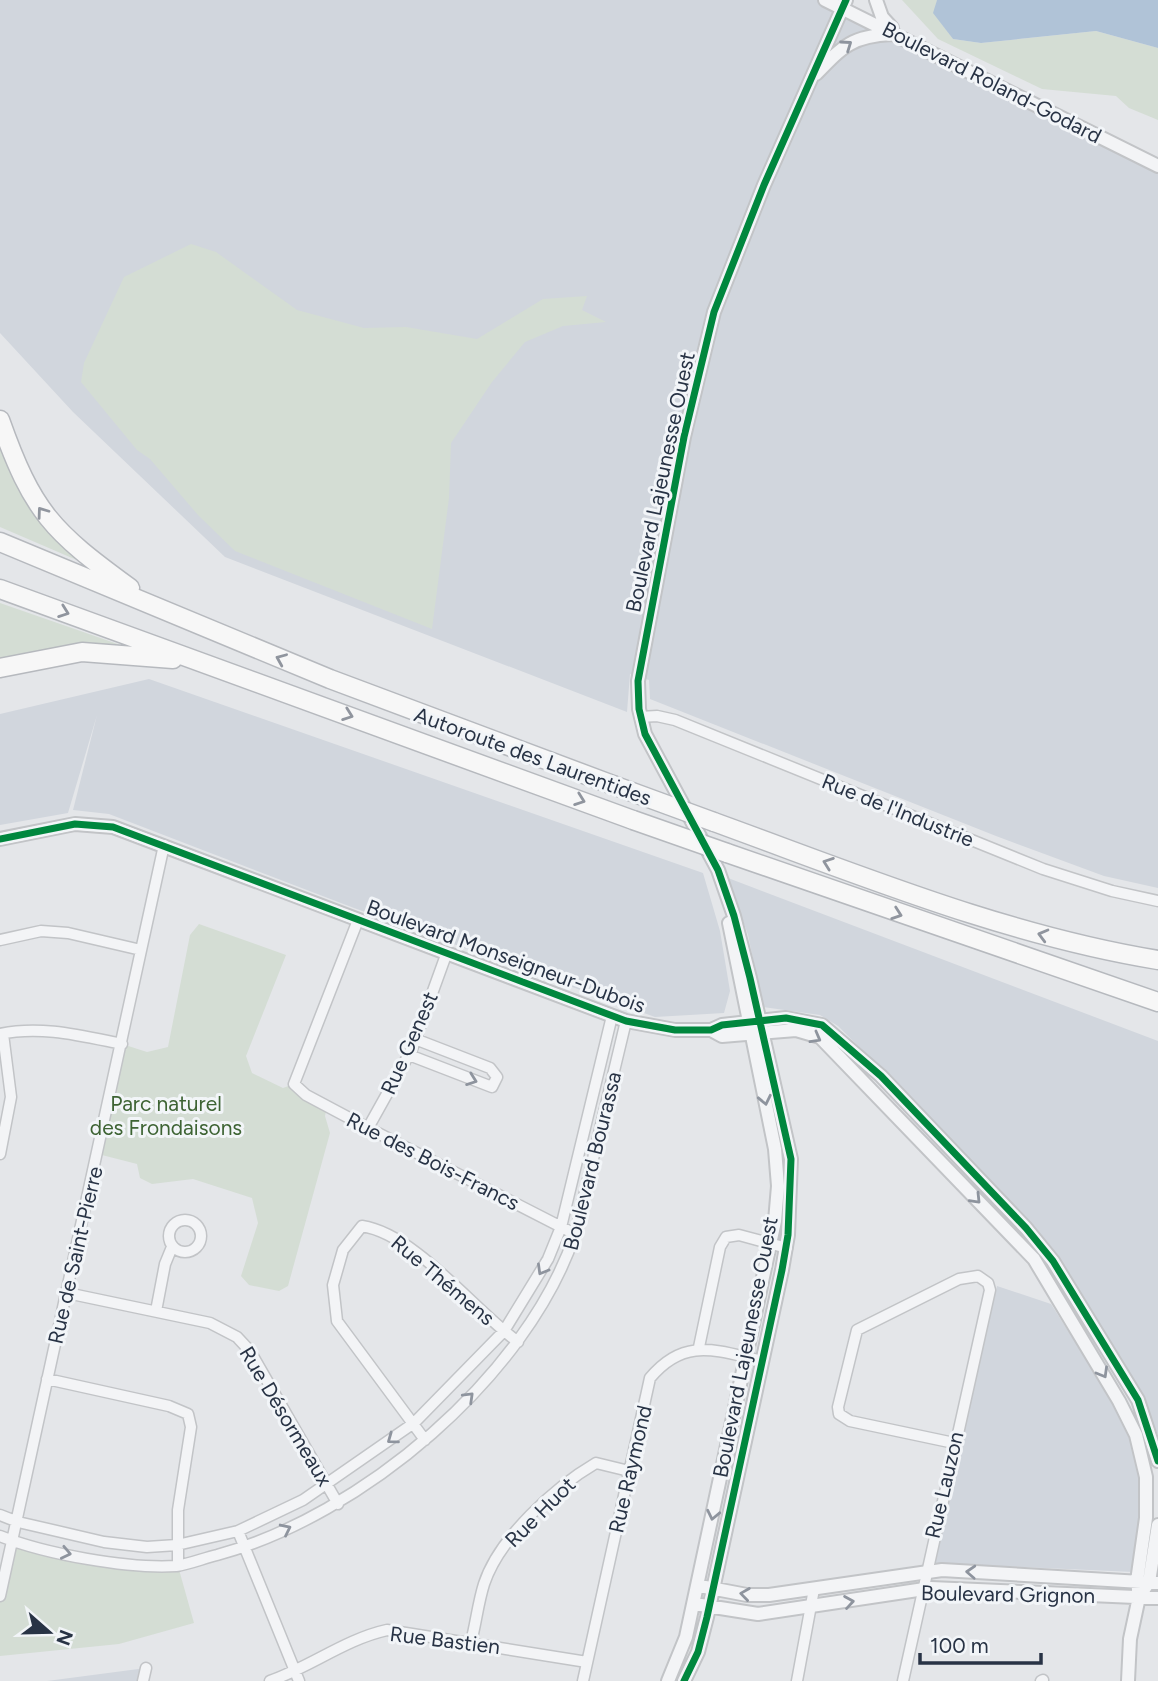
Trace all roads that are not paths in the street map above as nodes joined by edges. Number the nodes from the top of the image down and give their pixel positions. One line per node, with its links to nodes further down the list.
1 (825, 0): 3 (street, Boulevard Roland-Godard)
2 (876, 0): 4 (street)
3 (845, 4): 4 (street, Boulevard Roland-Godard); 5 (street, Boulevard Lajeunesse Ouest)
4 (896, 34): 5 (street, one-way to 4); 6 (street, Boulevard Roland-Godard)
5 (810, 80): 13 (street, Boulevard Lajeunesse Ouest)
6 (1158, 166)
7 (0, 420): 10 (highway, one-way to 7)
8 (0, 541): 10 (highway, Autoroute des Laurentides)
9 (0, 589): 11 (highway, Autoroute des Laurentides, one-way to 11)
10 (156, 607): 20 (highway, Autoroute des Laurentides, one-way to 10, bridge)
11 (201, 661): 12 (highway); 24 (highway, Autoroute des Laurentides, one-way to 24, bridge)
12 (0, 668)
13 (640, 717): 16 (street, Rue de l'Industrie); 29 (street, Boulevard Lajeunesse Ouest)
14 (4, 836): 15 (street, Boulevard Monseigneur-Dubois)
15 (164, 845): 17 (street, Boulevard Monseigneur-Dubois); 19 (street, Rue de Saint-Pierre)
16 (1158, 901)
17 (358, 920): 21 (street, Boulevard Monseigneur-Dubois); 34 (street, Rue des Bois-Francs)
18 (0, 940): 19 (street)
19 (141, 950): 32 (street, Rue de Saint-Pierre)
20 (1109, 952): 22 (highway, Autoroute des Laurentides); 23 (highway)
21 (446, 955): 27 (street, Boulevard Monseigneur-Dubois); 31 (street, Rue Genest)
22 (1158, 960)
23 (1158, 967)
24 (1108, 986): 25 (highway, Autoroute des Laurentides); 26 (highway)
25 (1158, 1002)
26 (1158, 1009)
27 (612, 1016): 28 (street, Boulevard Monseigneur-Dubois); 37 (street, Boulevard Bourassa)
28 (626, 1021): 29 (street, Boulevard Monseigneur-Dubois); 38 (street, Boulevard Bourassa)
29 (755, 1027): 39 (street, Boulevard Lajeunesse Ouest, one-way to 39); 41 (street, Boulevard Lajeunesse Ouest); 53 (street, Boulevard Monseigneur-Dubois); 69 (street, Boulevard Monseigneur-Dubois, one-way to 69)
30 (2, 1034): 32 (street); 35 (street)
31 (415, 1039): 33 (street, Rue Genest); 33 (street, one-way to 31)
32 (122, 1044): 42 (street, Rue de Saint-Pierre)
33 (408, 1055): 34 (street, Rue Genest)
34 (368, 1128): 37 (street, Rue des Bois-Francs)
35 (2, 1130): 36 (street)
36 (0, 1154)
37 (561, 1227): 38 (street, Rue des Bois-Francs); 44 (street, Boulevard Bourassa, one-way to 44)
38 (575, 1234): 45 (street, Boulevard Bourassa)
39 (772, 1244): 41 (street); 46 (street); 47 (street, Boulevard Lajeunesse Ouest)
40 (172, 1247): 43 (street)
41 (786, 1248): 48 (street, Boulevard Lajeunesse Ouest)
42 (67, 1293): 43 (street, Rue Désormeaux); 49 (street, Rue de Saint-Pierre)
43 (156, 1311): 55 (street, Rue Désormeaux)
44 (503, 1331): 45 (street, Rue Thémens); 50 (street, Boulevard Bourassa); 50 (street, Rue Thémens)
45 (519, 1342): 51 (street, Boulevard Bourassa, one-way to 45)
46 (699, 1347): 47 (street); 54 (street, Rue Raymond)
47 (747, 1358): 48 (street); 70 (street, Boulevard Lajeunesse Ouest, one-way to 70)
48 (762, 1361): 71 (street, Boulevard Lajeunesse Ouest)
49 (47, 1379): 58 (street, Rue de Saint-Pierre); 64 (street)
50 (414, 1423): 51 (street, Rue Thémens); 55 (street, Boulevard Bourassa, one-way to 55)
51 (425, 1440): 56 (street, Boulevard Bourassa)
52 (954, 1443): 52 (street, Rue Lauzon); 68 (street, Rue Lauzon)
53 (1158, 1461)
54 (629, 1471): 80 (street, Rue Huot); 81 (street, Rue Raymond)
55 (328, 1485): 56 (street, Rue Désormeaux); 60 (street, Boulevard Bourassa)
56 (338, 1504): 65 (street, Boulevard Bourassa, one-way to 56)
57 (0, 1514): 58 (street, Boulevard Bourassa)
58 (18, 1522): 62 (street, Rue de Saint-Pierre); 63 (street, Boulevard Bourassa)
59 (1158, 1525): 69 (street, Boulevard Monseigneur-Dubois)
60 (238, 1531): 64 (street, Boulevard Bourassa); 65 (street)
61 (0, 1536): 62 (street, Boulevard Bourassa)
62 (14, 1541): 66 (street, Boulevard Bourassa, one-way to 66); 74 (street, Rue de Saint-Pierre)
63 (104, 1542): 64 (street, Boulevard Bourassa); 66 (street)
64 (177, 1545): 67 (street)
65 (246, 1547): 67 (street, Boulevard Bourassa); 83 (street)
66 (101, 1560): 67 (street, Boulevard Bourassa)
67 (177, 1566)
68 (925, 1572): 69 (street, Boulevard Grignon, one-way to 68); 72 (street, Boulevard Grignon); 73 (street, Rue Lauzon)
69 (1148, 1582): 75 (street, Boulevard Monseigneur-Dubois)
70 (697, 1585): 71 (street, Boulevard Grignon); 77 (street, Boulevard Lajeunesse Ouest)
71 (713, 1588): 72 (street, Boulevard Grignon, one-way to 71); 78 (street, Boulevard Lajeunesse Ouest)
72 (814, 1588): 79 (street)
73 (922, 1589): 75 (street, Boulevard Grignon); 79 (street, Boulevard Grignon, one-way to 73); 90 (street, Rue Lauzon)
74 (0, 1596)
75 (1139, 1597): 76 (street, Boulevard Grignon); 91 (street, Boulevard Monseigneur-Dubois)
76 (1158, 1598)
77 (693, 1604): 78 (street, Boulevard Grignon); 87 (street, Boulevard Lajeunesse Ouest)
78 (709, 1607): 79 (street, Boulevard Grignon); 88 (street, Boulevard Lajeunesse Ouest)
79 (811, 1607): 89 (street)
80 (471, 1642): 81 (street, Rue Bastien); 83 (street, Rue Bastien)
81 (587, 1662): 86 (street, Rue Raymond)
82 (146, 1668): 84 (street)
83 (297, 1676): 85 (street, Rue Bastien)
84 (143, 1681)
85 (270, 1681)
86 (583, 1681)
87 (668, 1681)
88 (684, 1681)
89 (797, 1681)
90 (903, 1681)
91 (1128, 1681)

